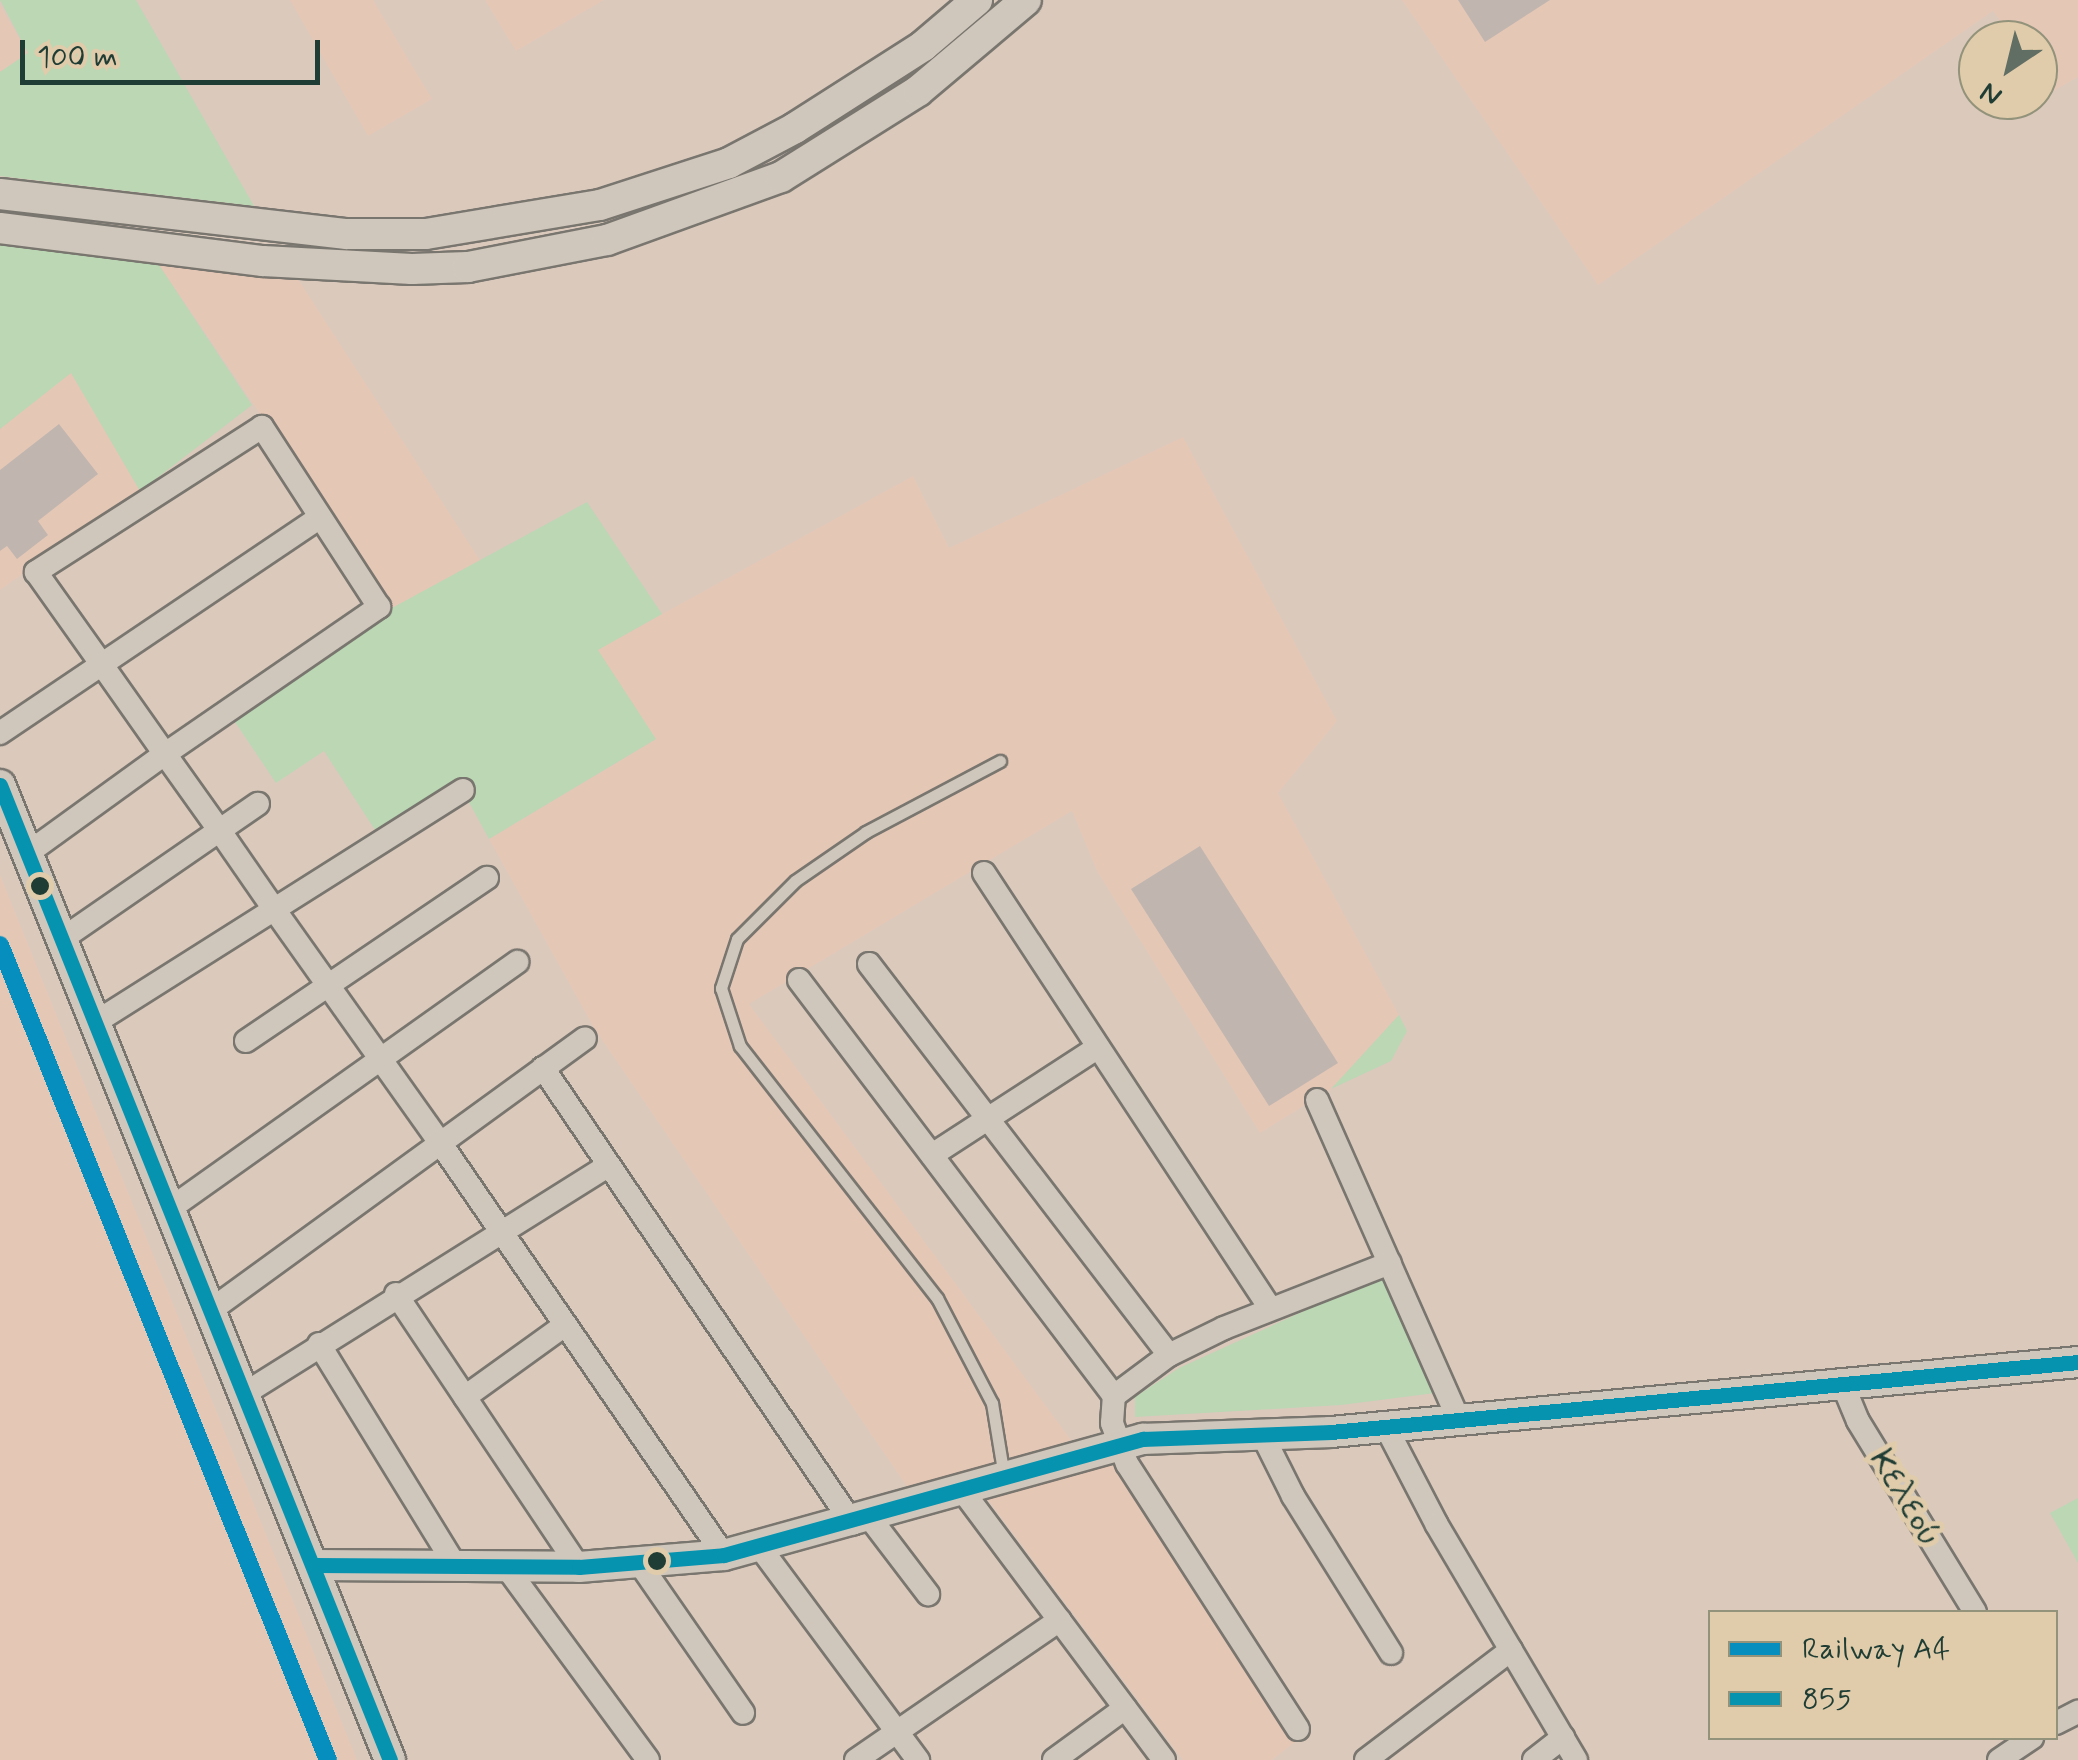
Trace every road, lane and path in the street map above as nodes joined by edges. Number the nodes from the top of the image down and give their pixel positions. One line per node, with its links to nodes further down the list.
1 (976, 0): 3 (street)
2 (1026, 0): 4 (street)
3 (0, 194)
4 (0, 228)
5 (319, 518): 6 (street); 6 (street); 8 (street)
6 (100, 662): 7 (street); 8 (street)
7 (0, 733)
8 (165, 754): 13 (street); 14 (street)
9 (1000, 760): 52 (lane)
10 (0, 785): 14 (street)
11 (463, 790): 17 (street)
12 (258, 804): 13 (street)
13 (220, 831): 17 (street); 18 (street)
14 (28, 853): 18 (street)
15 (984, 873): 26 (street)
16 (487, 878): 22 (street)
17 (274, 909): 22 (street); 23 (street)
18 (62, 939): 23 (street)
19 (517, 962): 27 (street)
20 (869, 964): 30 (street)
21 (798, 980): 32 (street)
22 (328, 985): 25 (street); 27 (street)
23 (96, 1022): 34 (street)
24 (585, 1038): 28 (street)
25 (246, 1041)
26 (1098, 1048): 30 (street); 38 (street)
27 (380, 1057): 31 (street); 34 (street)
28 (543, 1068): 31 (street); 33 (street)
29 (1317, 1100): 36 (street)
30 (988, 1118): 32 (street); 42 (street)
31 (439, 1141): 35 (street); 39 (street)
32 (932, 1155): 46 (street)
33 (606, 1167): 35 (street); 54 (street)
34 (171, 1208): 39 (street)
35 (501, 1232): 37 (street); 40 (street)
36 (1390, 1263): 38 (street); 48 (street)
37 (396, 1294): 41 (street); 47 (street)
38 (1270, 1308): 42 (street)
39 (212, 1310): 45 (street)
40 (566, 1325): 47 (street); 56 (street)
41 (319, 1344): 45 (street); 57 (street)
42 (1169, 1355): 46 (street)
43 (2078, 1362): 44 (street)
44 (1841, 1380): 48 (street); 63 (street, Κελεού)
45 (244, 1394): 60 (street)
46 (1114, 1396): 51 (street)
47 (465, 1397): 61 (street)
48 (1459, 1420): 49 (street)
49 (1386, 1427): 50 (street); 65 (street)
50 (1262, 1434): 51 (street); 66 (street)
51 (1118, 1444): 52 (street); 69 (street)
52 (1004, 1476): 53 (street)
53 (962, 1490): 54 (street); 64 (street)
54 (861, 1521): 55 (street); 62 (street)
55 (759, 1546): 56 (street); 70 (street)
56 (724, 1555): 59 (street)
57 (453, 1562): 58 (street); 60 (street)
58 (504, 1564): 61 (street); 74 (street)
59 (640, 1564): 61 (street); 68 (street)
60 (314, 1566): 73 (street)
61 (580, 1566)
62 (928, 1594)
63 (1974, 1610)
64 (1060, 1620): 67 (street); 70 (street)
65 (1511, 1650): 71 (street); 79 (street)
66 (1391, 1653)
67 (1126, 1708): 77 (street); 78 (street)
68 (743, 1713)
69 (1298, 1729)
70 (897, 1732): 75 (street); 76 (street)
71 (1563, 1737): 80 (street); 81 (street)
72 (2029, 1740): 82 (street)
73 (390, 1760)
74 (648, 1760)
75 (856, 1760)
76 (918, 1760)
77 (1054, 1760)
78 (1164, 1760)
79 (1366, 1760)
80 (1534, 1760)
81 (1576, 1760)
82 (2000, 1760)

